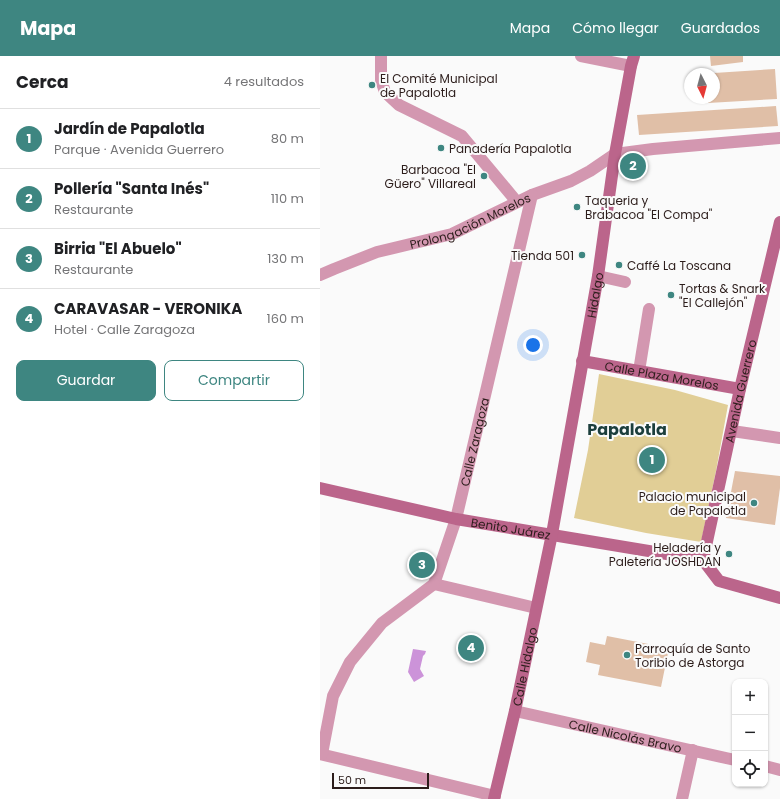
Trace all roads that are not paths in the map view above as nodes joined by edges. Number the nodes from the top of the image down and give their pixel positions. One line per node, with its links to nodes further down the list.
1 (381, 56): 7 (street)
2 (580, 56): 3 (street)
3 (633, 61): 5 (main road, Hidalgo)
4 (780, 138): 5 (street)
5 (615, 154): 6 (street, Prolongación Morelos); 10 (main road, Hidalgo)
6 (532, 195): 7 (street, Prolongación Morelos); 19 (street, Calle Zaragoza)
7 (517, 202): 9 (street, Prolongación Morelos)
8 (780, 222): 15 (main road, Avenida Guerrero)
9 (320, 275)
10 (598, 276): 11 (street); 13 (main road, Hidalgo)
11 (625, 282)
12 (649, 309): 14 (street)
13 (582, 361): 14 (main road, Calle Plaza Morelos); 20 (main road, Hidalgo)
14 (640, 371): 15 (main road, Calle Plaza Morelos)
15 (740, 389): 16 (main road, Avenida Guerrero)
16 (732, 431): 17 (street); 21 (main road, Avenida Guerrero)
17 (780, 438)
18 (320, 488): 19 (main road, Benito Juárez)
19 (456, 518): 20 (main road, Benito Juárez); 22 (street, Calle Zaragoza)
20 (552, 534): 21 (main road, Benito Juárez); 24 (main road, Calle Hidalgo)
21 (703, 560): 23 (main road)
22 (434, 584): 24 (street); 27 (street)
23 (780, 598)
24 (536, 608): 25 (main road, Calle Hidalgo)
25 (515, 711): 26 (street, Calle Nicolás Bravo); 31 (main road, Calle Hidalgo)
26 (693, 750): 28 (street, Calle Nicolás Bravo); 32 (street)
27 (321, 754): 31 (street)
28 (732, 759)
29 (768, 767): 30 (street)
30 (780, 770)
31 (494, 797)
32 (682, 799)

